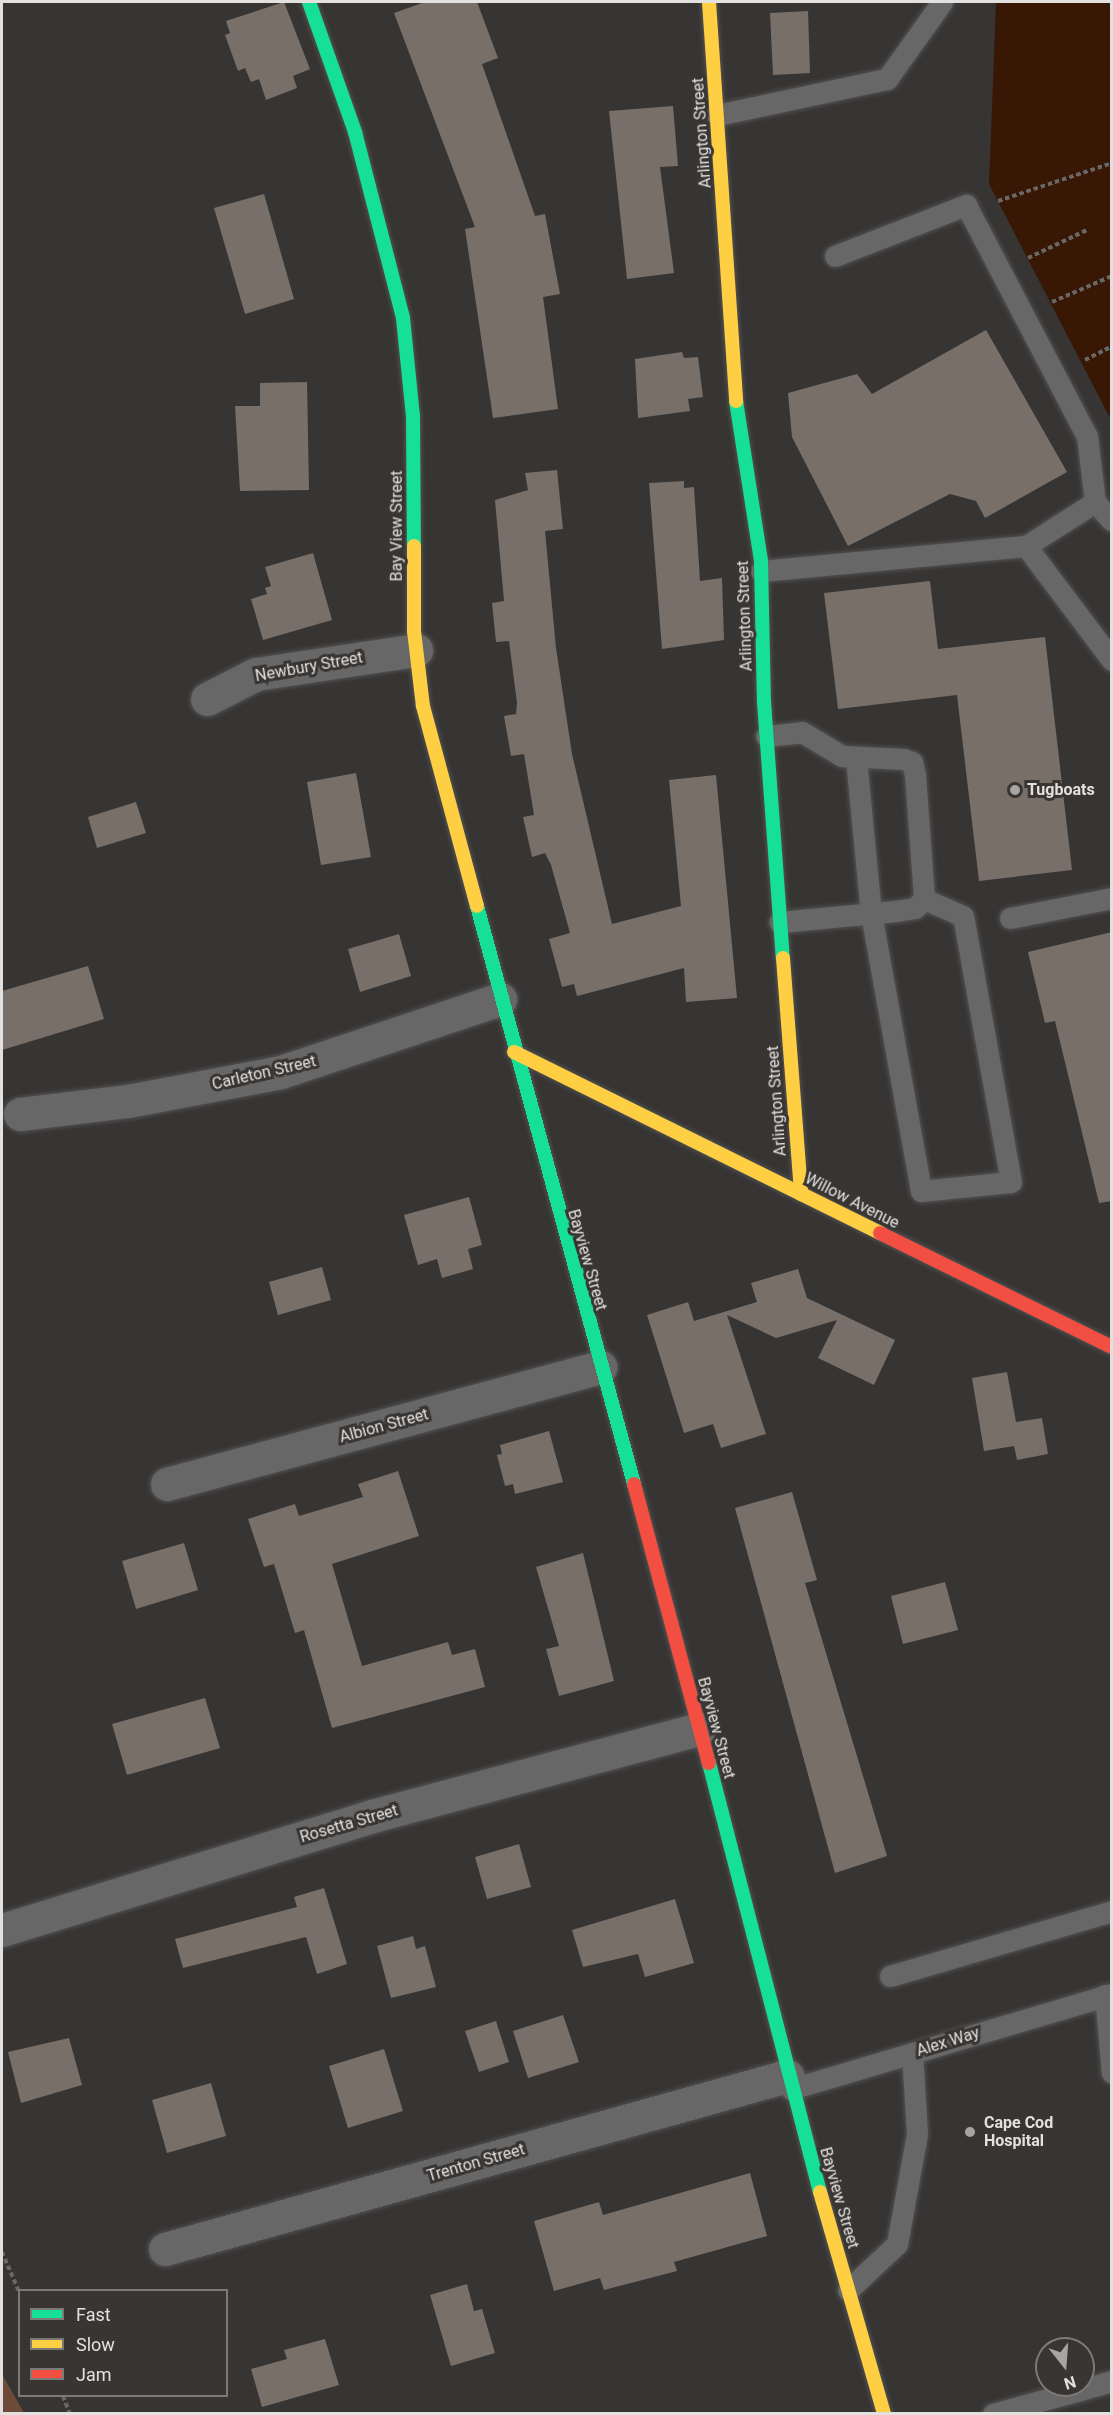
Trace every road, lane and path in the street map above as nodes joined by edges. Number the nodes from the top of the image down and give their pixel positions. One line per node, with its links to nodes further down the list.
1 (309, 2): 18 (street, Bay View Street)
2 (709, 2): 4 (street, Arlington Street)
3 (942, 2): 4 (lane)
4 (717, 115): 17 (street, Arlington Street)
5 (1112, 163): 6 (path)
6 (998, 201)
7 (1087, 230): 9 (path)
8 (835, 256): 14 (lane)
9 (1027, 258)
10 (1112, 276): 11 (path)
11 (1050, 303)
12 (1112, 346): 13 (path)
13 (1085, 360)
14 (1095, 502): 15 (lane); 16 (lane)
15 (1112, 521)
16 (1026, 546): 17 (lane); 19 (lane)
17 (761, 571): 21 (street, Arlington Street)
18 (416, 650): 20 (street, Newbury Street); 28 (street, Bay View Street)
19 (1112, 660)
20 (207, 699)
21 (766, 736): 22 (lane); 27 (street, Arlington Street)
22 (856, 758): 24 (lane); 25 (lane)
23 (1112, 898): 26 (lane)
24 (924, 899): 25 (lane); 25 (lane)
25 (871, 913): 27 (lane)
26 (1010, 918)
27 (780, 922): 31 (street, Arlington Street)
28 (500, 999): 29 (street, Bay View Street); 30 (street, Carleton Street)
29 (514, 1052): 31 (street, Willow Avenue); 33 (street, Bayview Street)
30 (20, 1114)
31 (801, 1194): 32 (street, Willow Avenue)
32 (1112, 1347)
33 (600, 1367): 34 (street, Albion Street); 35 (street, Bayview Street)
34 (167, 1484)
35 (700, 1729): 37 (street, Rosetta Street); 42 (street, Bayview Street)
36 (1112, 1911): 38 (lane)
37 (2, 1930)
38 (890, 1977)
39 (1108, 1995): 40 (lane, Alex Way); 41 (lane)
40 (912, 2053): 42 (lane, Alex Way); 46 (lane)
41 (1112, 2073)
42 (789, 2082): 43 (street, Trenton Street); 46 (street, Bayview Street)
43 (165, 2249)
44 (2, 2252): 45 (path)
45 (18, 2289)
46 (848, 2290): 50 (street, Bayview Street)
47 (1112, 2381): 51 (lane)
48 (63, 2397): 49 (path)
49 (70, 2414)
50 (884, 2414)
51 (993, 2414)

